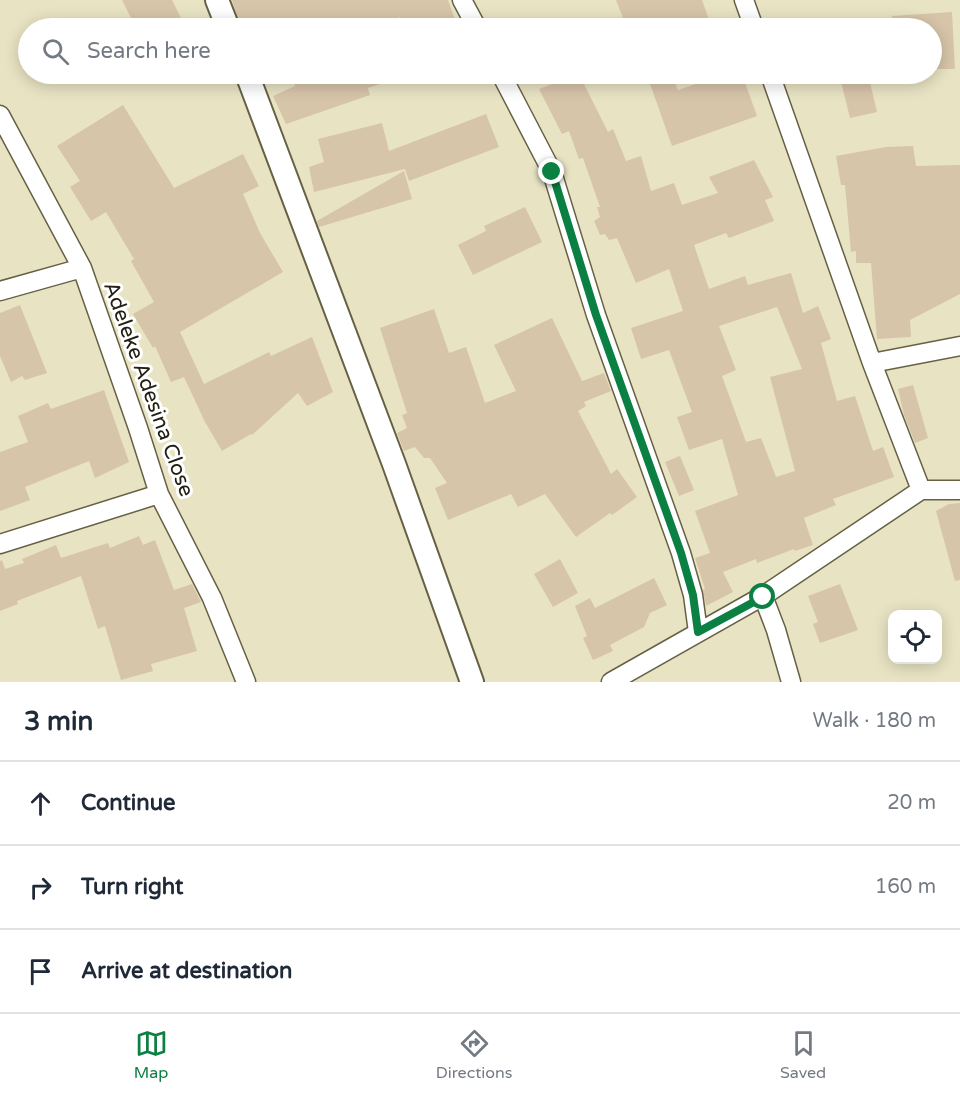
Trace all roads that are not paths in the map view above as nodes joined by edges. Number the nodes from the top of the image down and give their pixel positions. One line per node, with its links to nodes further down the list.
1 (217, 0): 4 (street)
2 (462, 0): 5 (street)
3 (744, 0): 6 (street)
4 (224, 18)
5 (472, 18)
6 (750, 18)
7 (251, 84): 22 (street)
8 (506, 84): 20 (street)
9 (774, 84): 14 (street)
10 (0, 115): 11 (street, Adeleke Adesina Close)
11 (82, 268): 12 (street); 17 (street, Adeleke Adesina Close)
12 (0, 291)
13 (960, 346): 14 (street)
14 (872, 363): 15 (street)
15 (921, 490): 16 (street); 19 (street)
16 (960, 490)
17 (159, 494): 18 (street); 21 (street, Adeleke Adesina Close)
18 (0, 544)
19 (763, 597): 20 (street); 24 (street)
20 (698, 632): 23 (street)
21 (246, 682)
22 (472, 682)
23 (610, 682)
24 (791, 682)

